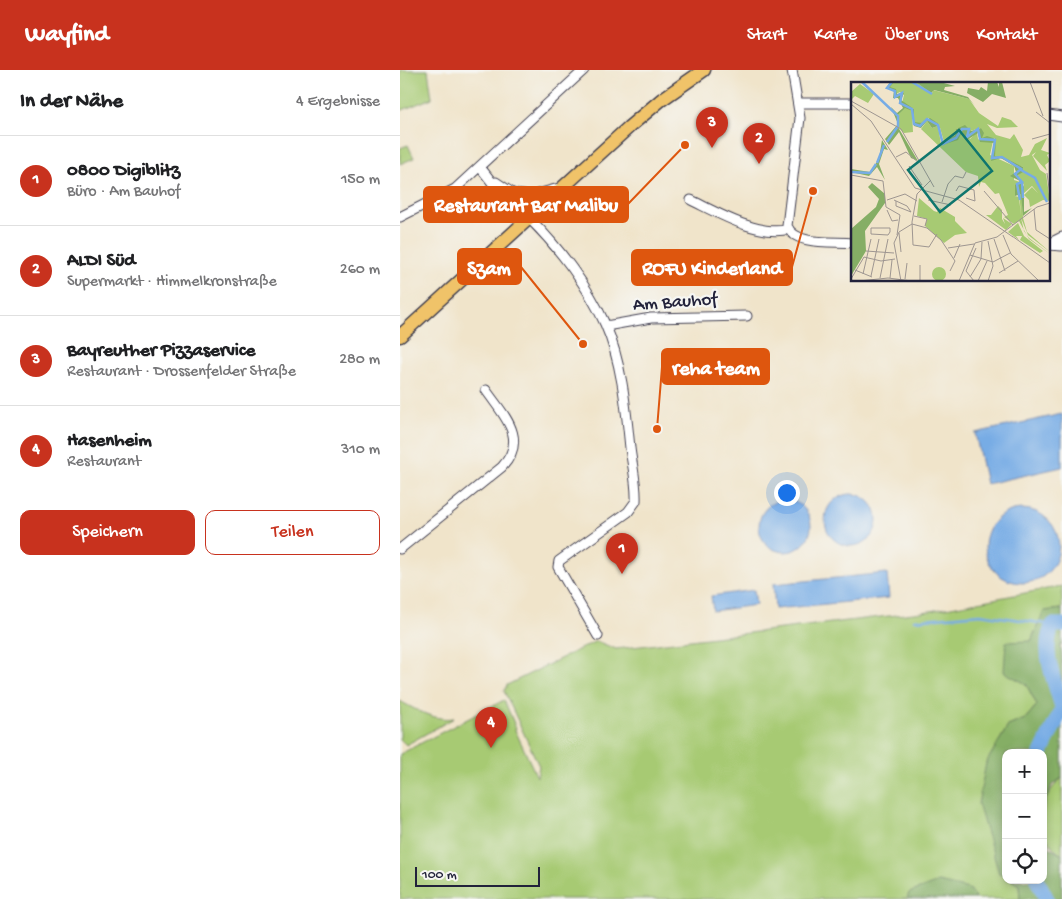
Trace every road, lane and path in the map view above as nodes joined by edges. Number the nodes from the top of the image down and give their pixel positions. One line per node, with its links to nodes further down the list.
1 (584, 70): 6 (street)
2 (704, 70): 8 (main road)
3 (791, 72): 4 (street)
4 (799, 103): 5 (street); 13 (street)
5 (851, 103)
6 (480, 167): 7 (street); 11 (street)
7 (490, 178): 9 (street); 12 (street)
8 (564, 187): 9 (street); 12 (main road)
9 (513, 193): 12 (street)
10 (691, 200): 13 (street)
11 (400, 217)
12 (530, 219): 18 (street); 19 (main road)
13 (788, 229): 15 (street)
14 (1062, 237): 16 (street)
15 (851, 243)
16 (1050, 244)
17 (746, 316): 18 (street, Am Bauhof)
18 (606, 326): 22 (street)
19 (400, 336)
20 (486, 390): 21 (street)
21 (401, 546)
22 (598, 636)

